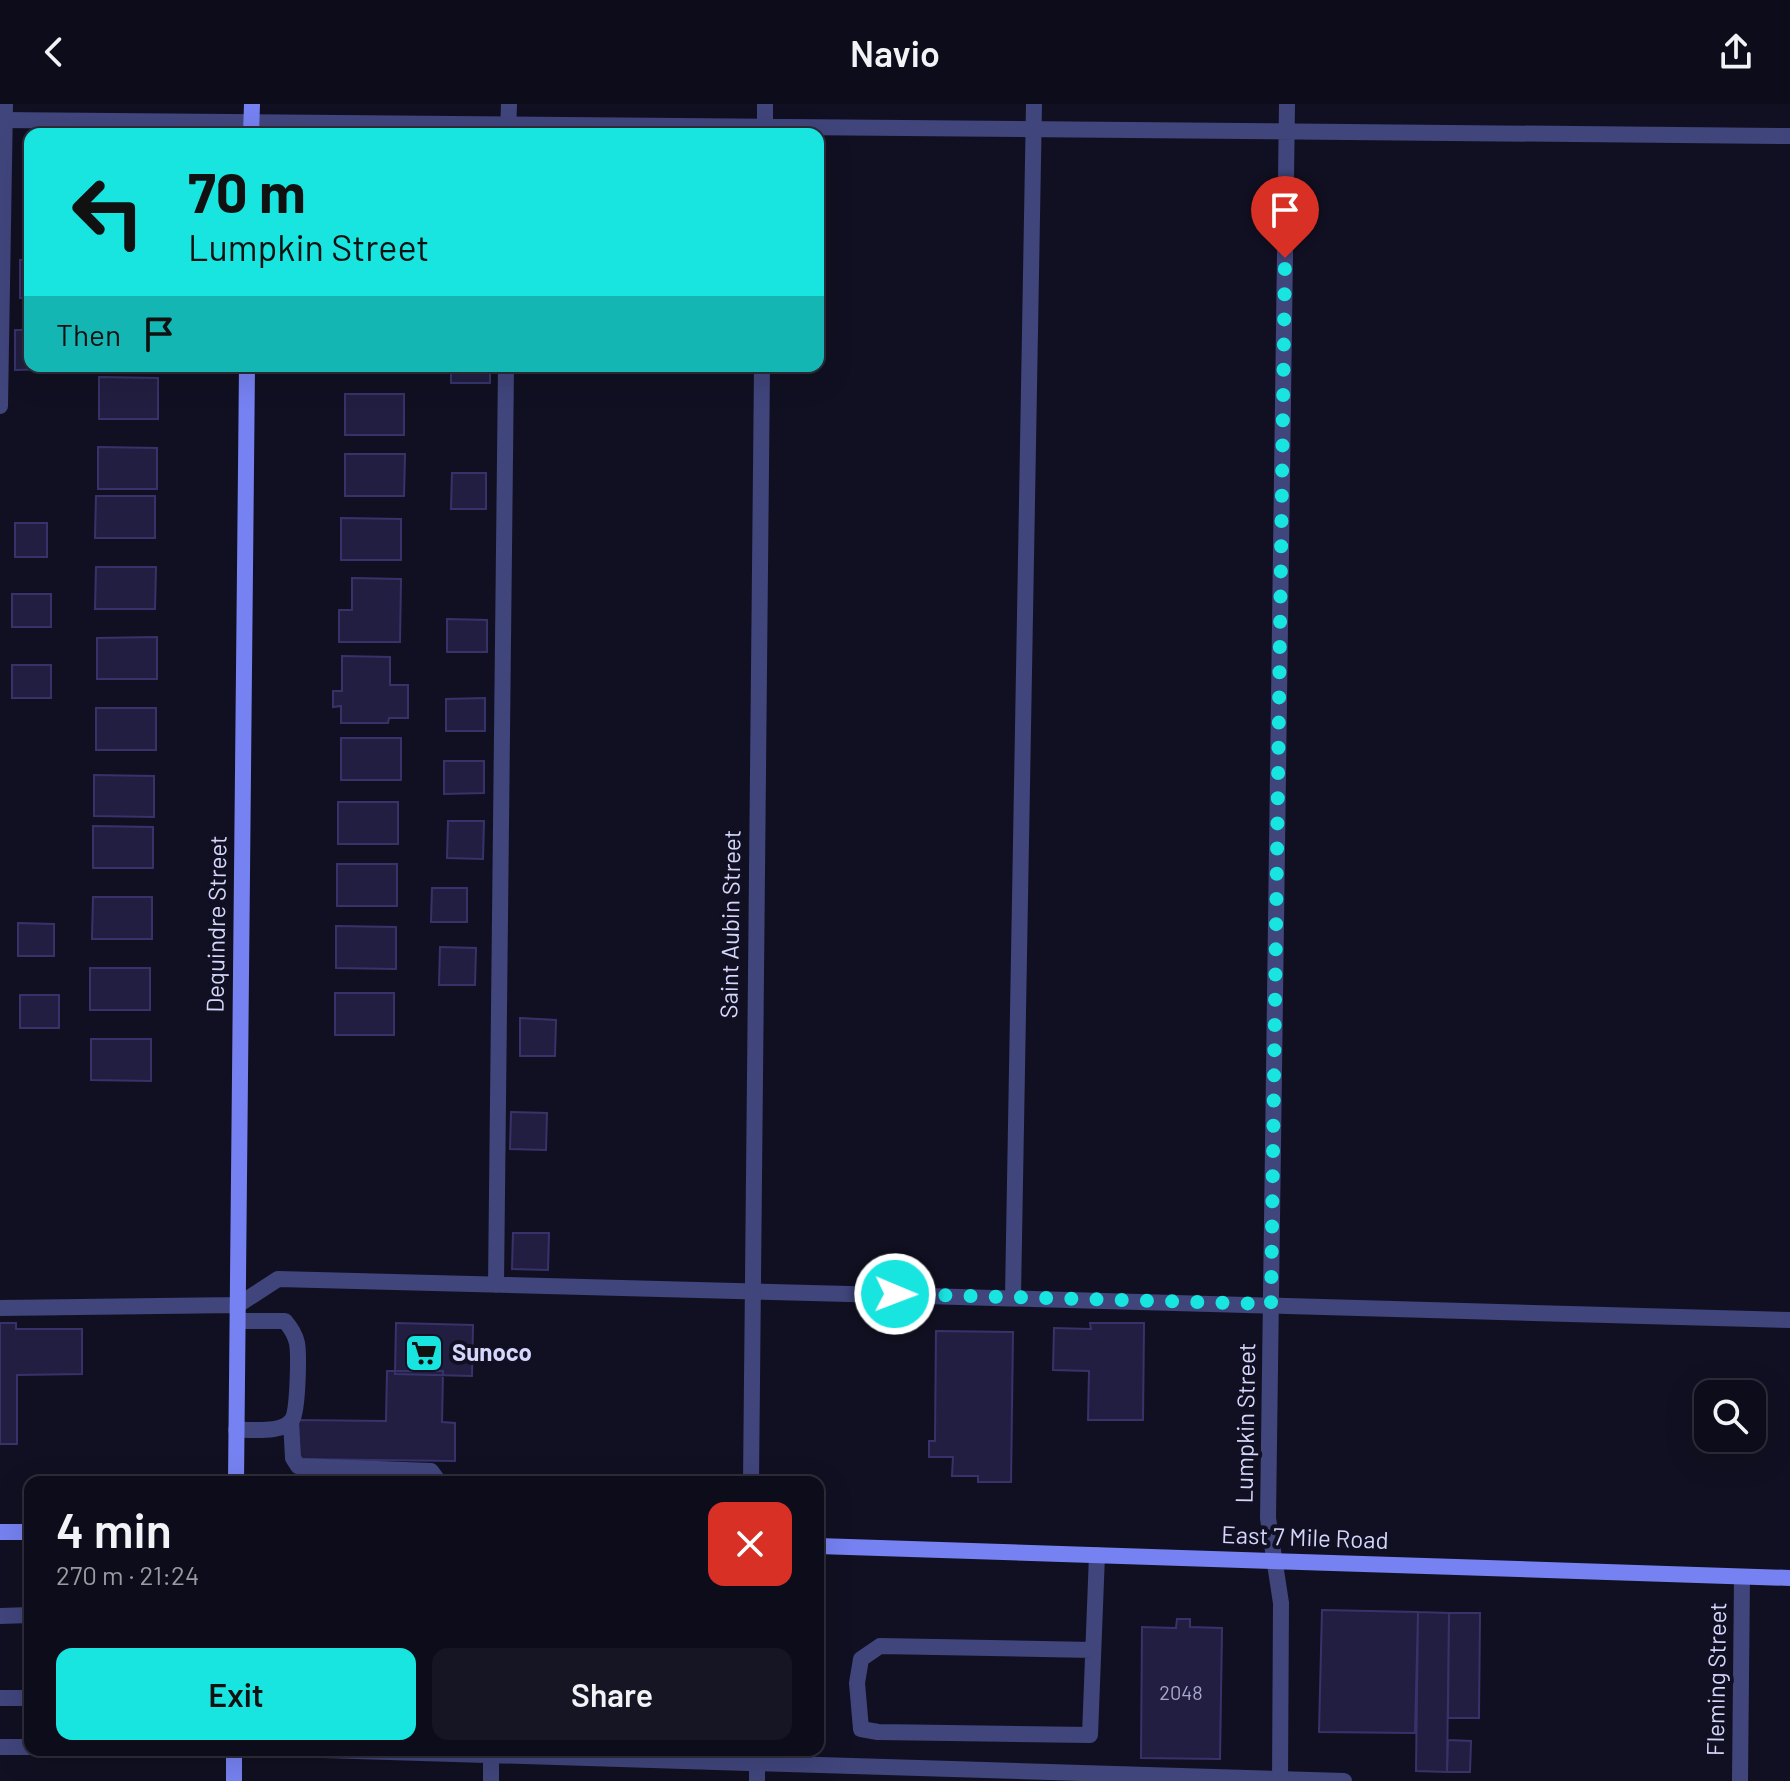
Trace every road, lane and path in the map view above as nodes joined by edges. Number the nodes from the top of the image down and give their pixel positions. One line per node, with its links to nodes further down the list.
1 (509, 104): 7 (street)
2 (765, 104): 8 (street)
3 (1034, 104): 9 (street)
4 (1287, 104): 11 (street, Lumpkin Street)
5 (3, 115): 6 (street); 16 (street)
6 (251, 119): 7 (street)
7 (508, 128)
8 (765, 128)
9 (1034, 128): 10 (street); 11 (street); 19 (street)
10 (824, 130)
11 (1286, 131): 12 (street); 20 (street, Lumpkin Street)
12 (1790, 136)
13 (247, 372): 22 (street, Dequindre Street)
14 (506, 372): 17 (street)
15 (762, 372): 18 (street, Saint Aubin Street)
16 (0, 406)
17 (496, 1285): 18 (street); 22 (street)
18 (751, 1293): 19 (street); 29 (street, Saint Aubin Street)
19 (1013, 1296): 20 (street)
20 (1271, 1304): 23 (street); 34 (street, Lumpkin Street)
21 (0, 1308): 22 (street)
22 (238, 1313): 24 (street); 25 (street, Dequindre Street)
23 (1790, 1320)
24 (291, 1421): 25 (street); 26 (street)
25 (236, 1430): 27 (street, Dequindre Street)
26 (316, 1474): 28 (street)
27 (236, 1476)
28 (435, 1476)
29 (751, 1476)
30 (0, 1532): 31 (street)
31 (24, 1532)
32 (824, 1546): 33 (street, East 7 Mile Road)
33 (1097, 1555): 34 (street, East 7 Mile Road); 39 (street)
34 (1275, 1560): 35 (street, East 7 Mile Road); 48 (street, Lumpkin Street)
35 (1742, 1577): 36 (street, East 7 Mile Road); 52 (street, Fleming Street)
36 (1790, 1578)
37 (24, 1615): 38 (street)
38 (0, 1616)
39 (1093, 1650): 39 (street)
40 (0, 1698): 41 (street)
41 (24, 1698)
42 (0, 1747): 43 (street)
43 (24, 1747)
44 (234, 1756): 49 (street)
45 (491, 1756): 46 (street); 50 (street)
46 (757, 1766): 47 (street)
47 (1047, 1777): 48 (street)
48 (1280, 1780): 51 (street)
49 (234, 1781)
50 (491, 1781)
51 (1344, 1781)
52 (1740, 1781)

